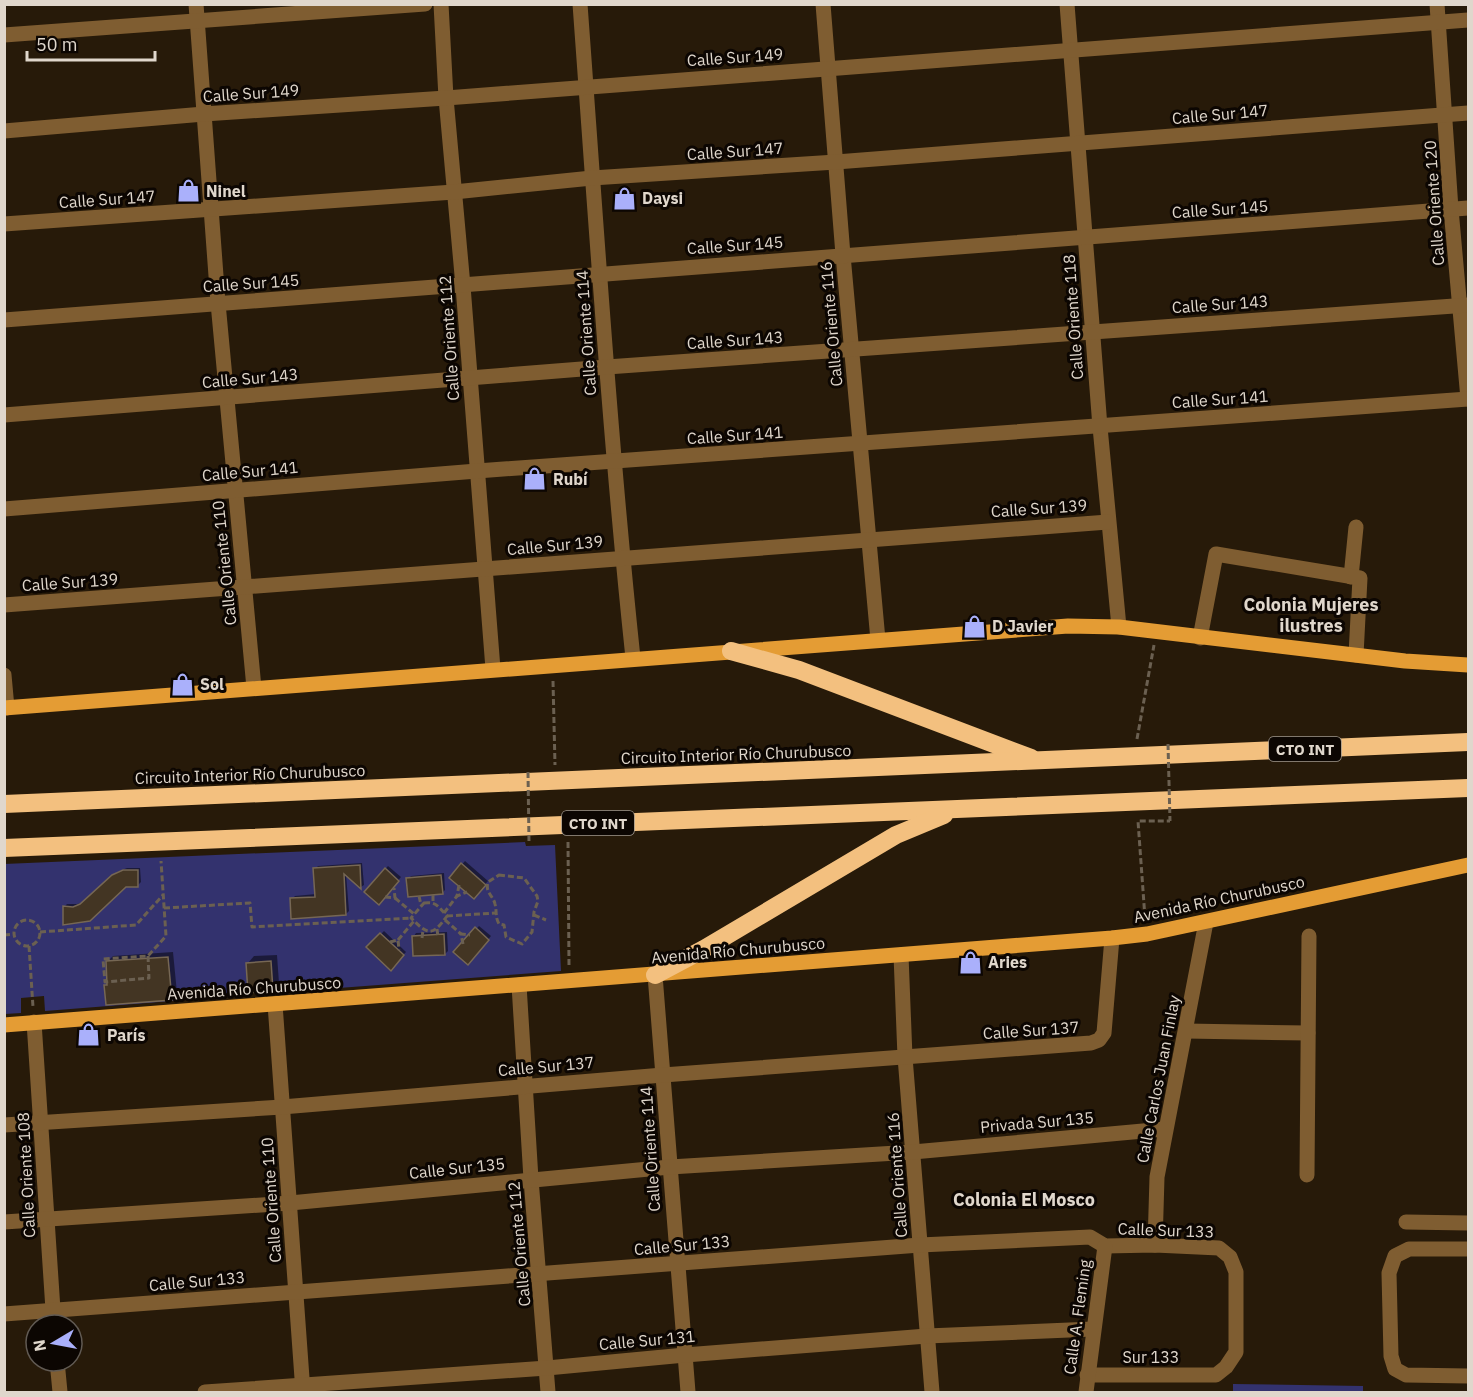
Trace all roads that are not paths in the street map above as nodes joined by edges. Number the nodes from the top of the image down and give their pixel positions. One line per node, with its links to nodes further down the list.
1 (196, 4): 9 (street, Calle Oriente 110)
2 (426, 4): 9 (street)
3 (441, 4): 15 (street, Calle Oriente 112)
4 (580, 4): 14 (street, Calle Oriente 114)
5 (823, 4): 13 (street, Calle Oriente 116)
6 (1067, 4): 12 (street, Calle Oriente 118)
7 (1437, 4): 10 (street, Calle Oriente 120)
8 (1468, 20): 10 (street, Calle Sur 149)
9 (197, 21): 11 (street); 17 (street, Calle Oriente 110)
10 (1439, 22): 12 (street, Calle Sur 149); 18 (street, Calle Oriente 120)
11 (4, 35)
12 (1071, 51): 13 (street, Calle Sur 149); 20 (street, Calle Oriente 118)
13 (828, 68): 14 (street, Calle Sur 149); 21 (street, Calle Oriente 116)
14 (586, 86): 15 (street, Calle Sur 149); 22 (street, Calle Oriente 114)
15 (446, 98): 17 (street, Calle Sur 149); 23 (street, Calle Oriente 112)
16 (1468, 113): 18 (street, Calle Sur 147)
17 (204, 114): 19 (street, Calle Sur 149); 26 (street, Calle Oriente 110)
18 (1446, 114): 20 (street, Calle Sur 147); 25 (street, Calle Oriente 120)
19 (4, 131)
20 (1079, 144): 21 (street, Calle Sur 147); 28 (street, Calle Oriente 118)
21 (836, 162): 22 (street, Calle Sur 147); 29 (street, Calle Oriente 116)
22 (592, 178): 23 (street, Calle Sur 147); 30 (street, Calle Oriente 114)
23 (454, 192): 26 (street, Calle Sur 147); 31 (street, Calle Oriente 112)
24 (1468, 208): 25 (street, Calle Sur 145)
25 (1451, 209): 28 (street, Calle Sur 145); 33 (street, Calle Oriente 120)
26 (211, 210): 27 (street, Calle Sur 147); 32 (street, Calle Oriente 110)
27 (4, 224)
28 (1085, 237): 29 (street, Calle Sur 145); 35 (street, Calle Oriente 118)
29 (843, 255): 30 (street, Calle Sur 145); 36 (street, Calle Oriente 116)
30 (600, 274): 31 (street, Calle Sur 145); 37 (street, Calle Oriente 114)
31 (463, 286): 32 (street, Calle Sur 145); 38 (street, Calle Oriente 112)
32 (219, 303): 34 (street, Calle Sur 145); 39 (street, Calle Oriente 110)
33 (1464, 305): 35 (street, Calle Sur 143); 40 (street, Calle Oriente 120)
34 (4, 320)
35 (1092, 331): 36 (street, Calle Sur 143); 42 (street, Calle Oriente 118)
36 (852, 350): 37 (street, Calle Sur 143); 43 (street, Calle Oriente 116)
37 (607, 367): 38 (street, Calle Sur 143); 44 (street, Calle Oriente 114)
38 (470, 378): 39 (street, Calle Sur 143); 45 (street, Calle Oriente 112)
39 (226, 398): 41 (street, Calle Sur 143); 46 (street, Calle Oriente 110)
40 (1468, 399): 42 (street, Calle Sur 141)
41 (4, 415)
42 (1100, 427): 43 (street, Calle Sur 141); 48 (street, Calle Oriente 118)
43 (859, 444): 44 (street, Calle Sur 141); 50 (street, Calle Oriente 116)
44 (615, 461): 45 (street, Calle Sur 141); 51 (street, Calle Oriente 114)
45 (477, 471): 46 (street, Calle Sur 141); 52 (street, Calle Oriente 112)
46 (235, 491): 47 (street, Calle Sur 141); 54 (street, Calle Oriente 110)
47 (4, 509)
48 (1108, 522): 50 (street, Calle Sur 139); 56 (street, Calle Oriente 118)
49 (1356, 527): 53 (street)
50 (867, 538): 51 (street, Calle Sur 139); 58 (street, Calle Oriente 116)
51 (622, 557): 52 (street, Calle Sur 139); 61 (street, Calle Oriente 114)
52 (485, 568): 54 (street, Calle Sur 139); 63 (street, Calle Oriente 112)
53 (1355, 578): 57 (street); 60 (street)
54 (244, 587): 55 (street, Calle Sur 139); 65 (street, Calle Oriente 110)
55 (4, 605)
56 (1119, 627): 57 (main road); 58 (main road)
57 (1200, 638): 60 (main road)
58 (878, 640): 59 (main road)
59 (730, 651): 61 (main road); 68 (highway)
60 (1356, 655): 62 (main road)
61 (633, 658): 63 (main road)
62 (1468, 665)
63 (493, 669): 65 (main road)
64 (4, 675): 66 (street)
65 (254, 688): 66 (main road)
66 (6, 708)
67 (1468, 742): 68 (highway, Circuito Interior Río Churubusco / CTO INT)
68 (1038, 761): 70 (highway, Circuito Interior Río Churubusco / CTO INT)
69 (1468, 788): 71 (highway, CTO INT)
70 (4, 804)
71 (963, 808): 72 (highway, CTO INT); 78 (highway)
72 (4, 848)
73 (1468, 865): 74 (main road, Avenida Río Churubusco)
74 (1206, 922): 76 (main road, Avenida Río Churubusco); 83 (street, Calle Carlos Juan Finlay)
75 (1309, 936): 84 (street)
76 (1112, 939): 77 (main road, Avenida Río Churubusco); 85 (street, Calle Sur 137)
77 (901, 956): 78 (main road, Avenida Río Churubusco); 85 (street, Calle Oriente 116)
78 (655, 975): 79 (main road, Avenida Río Churubusco); 86 (street, Calle Oriente 114)
79 (519, 985): 80 (main road, Avenida Río Churubusco); 87 (street, Calle Oriente 112)
80 (275, 1004): 81 (main road, Avenida Río Churubusco); 88 (street, Calle Oriente 110)
81 (34, 1022): 82 (main road, Avenida Río Churubusco); 89 (street, Calle Oriente 108)
82 (4, 1025)
83 (1186, 1031): 84 (street); 91 (street, Calle Carlos Juan Finlay)
84 (1308, 1033): 94 (street)
85 (905, 1057): 86 (street, Calle Sur 137); 92 (street, Calle Oriente 116)
86 (663, 1075): 87 (street, Calle Sur 137); 93 (street, Calle Oriente 114)
87 (525, 1086): 88 (street, Calle Sur 137); 95 (street, Calle Oriente 112)
88 (282, 1107): 89 (street, Calle Sur 137); 96 (street, Calle Oriente 110)
89 (42, 1123): 90 (street, Calle Sur 137); 97 (street, Calle Oriente 108)
90 (4, 1125)
91 (1165, 1129): 92 (street, Privada Sur 135); 102 (street, Calle Carlos Juan Finlay)
92 (913, 1152): 93 (street, Calle Sur 135); 101 (street, Calle Oriente 116)
93 (670, 1167): 95 (street, Calle Sur 135); 105 (street, Calle Oriente 114)
94 (1307, 1175)
95 (531, 1179): 96 (street, Calle Sur 135); 106 (street, Calle Oriente 112)
96 (290, 1203): 97 (street, Calle Sur 135); 107 (street, Calle Oriente 110)
97 (46, 1220): 98 (street, Calle Sur 135); 108 (street, Calle Oriente 108)
98 (4, 1222)
99 (1406, 1222): 100 (street)
100 (1468, 1223)
101 (920, 1245): 103 (street, Calle Sur 133); 105 (street, Calle Sur 133); 113 (street, Calle Oriente 116)
102 (1155, 1245): 103 (street, Calle Sur 133); 118 (street, Calle Sur 133)
103 (1105, 1246): 112 (street, Calle A. Fleming)
104 (1468, 1249): 119 (street)
105 (677, 1263): 106 (street, Calle Sur 133); 114 (street, Calle Oriente 114)
106 (539, 1274): 107 (street, Calle Sur 133); 115 (street, Calle Oriente 112)
107 (296, 1291): 110 (street, Calle Sur 133); 120 (street, Calle Oriente 110)
108 (54, 1313)
109 (4, 1314): 111 (street, Calle Sur 133)
110 (84, 1315)
111 (24, 1316)
112 (1093, 1329): 113 (street, Calle Sur 131); 117 (street, Calle A. Fleming)
113 (927, 1336): 114 (street, Calle Sur 131); 125 (street, Calle Oriente 116)
114 (685, 1355): 115 (street, Calle Sur 131); 124 (street, Calle Oriente 114)
115 (547, 1368): 120 (street, Calle Sur 131); 123 (street, Calle Oriente 112)
116 (58, 1373): 121 (street)
117 (1087, 1375): 118 (street, Sur 133); 126 (street, Calle A. Fleming)
118 (1216, 1375)
119 (1468, 1376)
120 (303, 1389): 122 (street, Calle Sur 131)
121 (60, 1392)
122 (206, 1392)
123 (549, 1392)
124 (688, 1392)
125 (932, 1392)
126 (1086, 1392)

